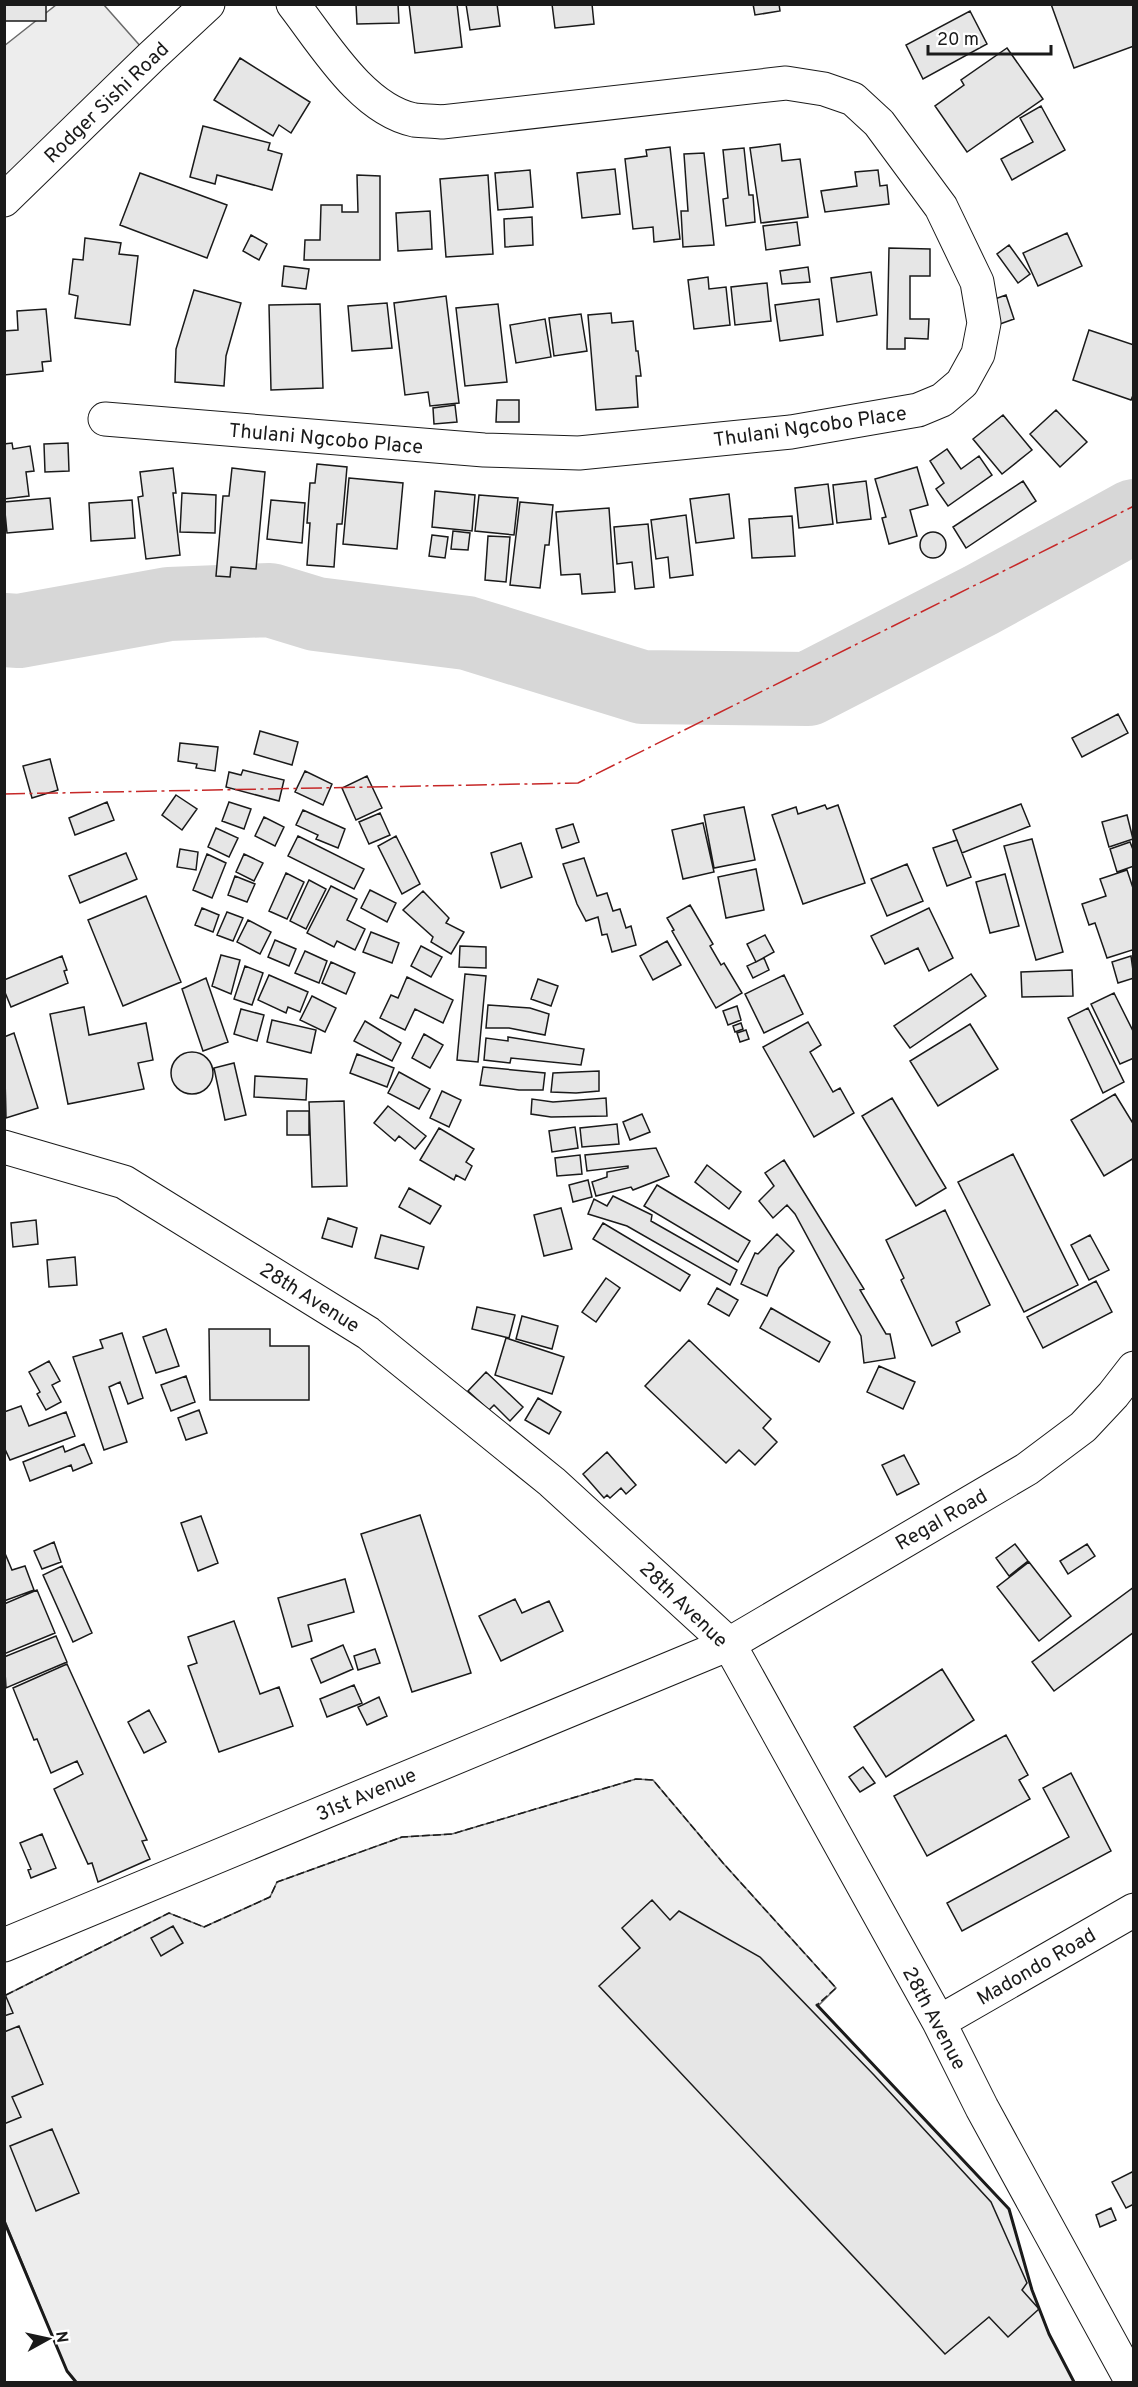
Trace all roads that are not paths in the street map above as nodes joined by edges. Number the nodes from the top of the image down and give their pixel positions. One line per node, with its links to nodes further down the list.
1 (208, 4): 3 (street, Rodger Sishi Road)
2 (293, 4): 4 (street, Thulani Ngcobo Place)
3 (4, 200)
4 (105, 418)
5 (4, 1147): 7 (street, 28th Avenue)
6 (1134, 1368): 7 (street, Regal Road)
7 (729, 1644): 9 (street, 31st Avenue); 10 (street, 28th Avenue)
8 (1134, 1910): 10 (street, Madondo Road)
9 (4, 1945)
10 (939, 2022): 11 (street, 28th Avenue)
11 (1132, 2382)

